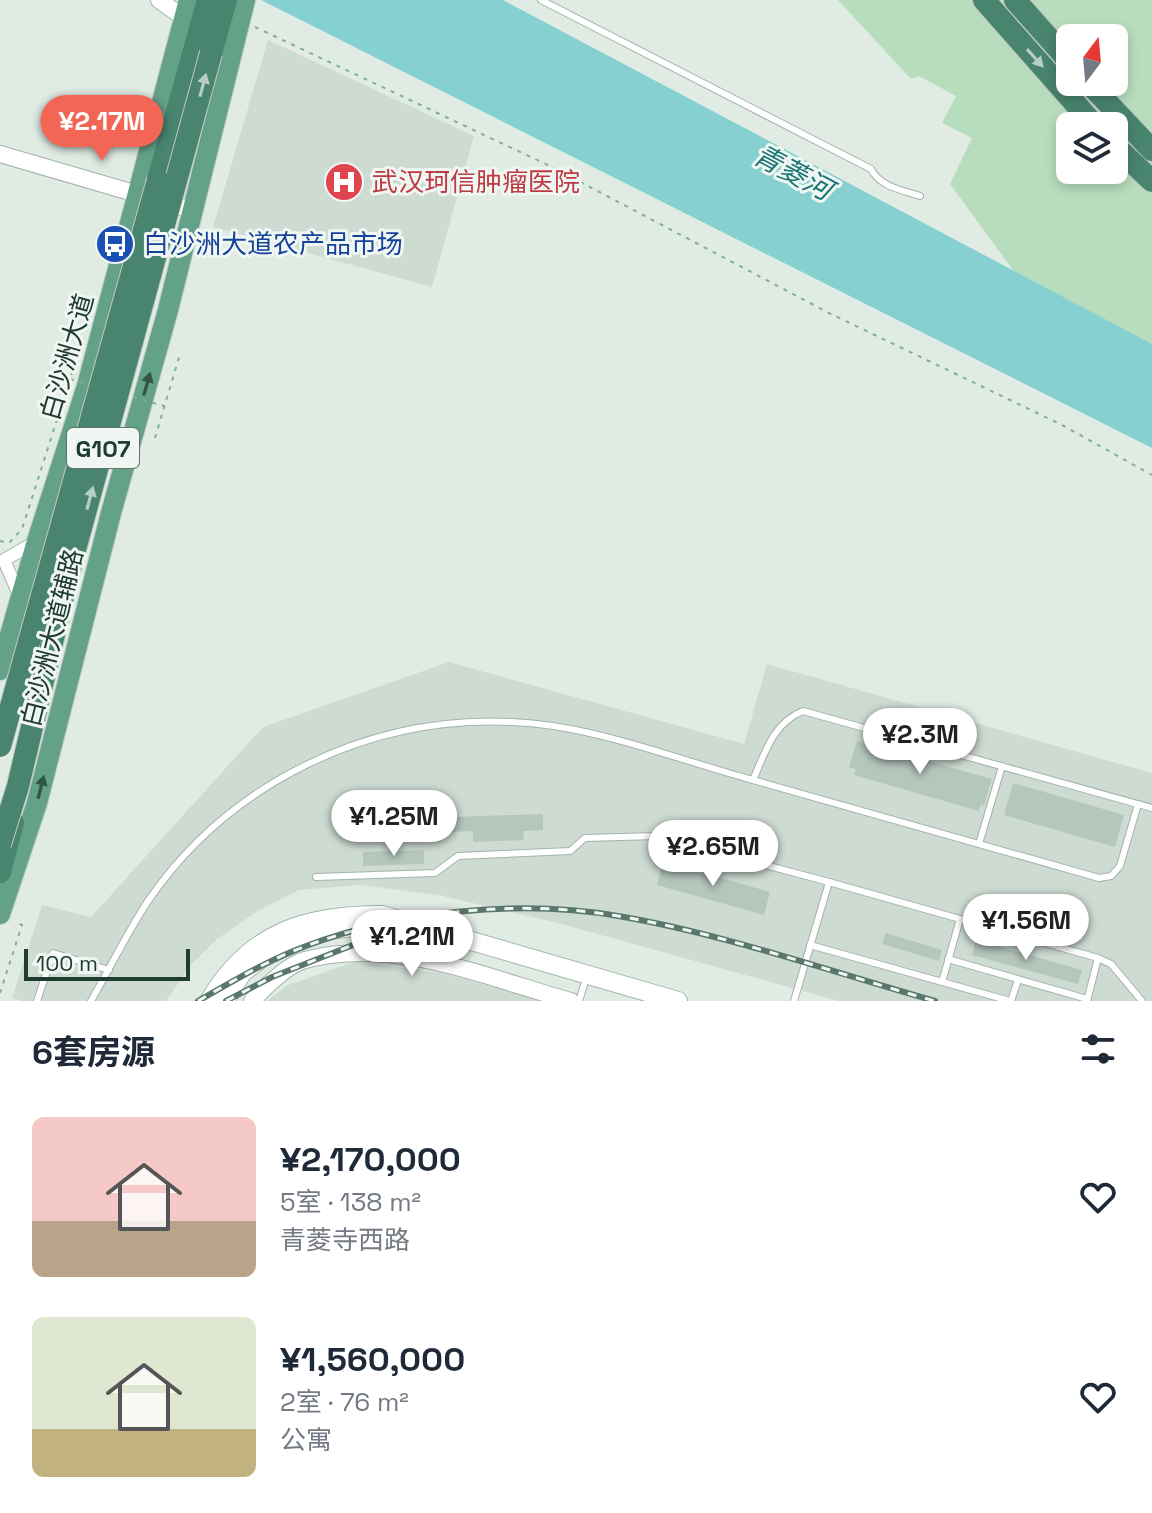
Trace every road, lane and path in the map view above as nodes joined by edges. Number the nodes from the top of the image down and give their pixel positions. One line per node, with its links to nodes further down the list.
1 (159, 0): 7 (street)
2 (208, 0): 25 (highway, G107, bridge)
3 (541, 0): 16 (lane)
4 (984, 0): 10 (highway, one-way to 10)
5 (1015, 0): 8 (highway)
6 (238, 7): 17 (main road); 21 (path); 32 (highway, G107, one-way to 6, bridge)
7 (187, 9): 15 (main road, 白沙洲大道)
8 (1056, 46)
9 (1101, 96): 11 (highway)
10 (1083, 112)
11 (1152, 150)
12 (0, 154): 15 (street)
13 (1128, 158): 14 (highway)
14 (1152, 181)
15 (139, 194): 17 (street); 23 (main road, 白沙洲大道)
16 (920, 196)
17 (192, 210): 40 (main road, 白沙洲大道辅路, one-way to 17)
18 (83, 340): 22 (path)
19 (180, 354): 20 (path)
20 (155, 438)
21 (1152, 475)
22 (0, 541)
23 (37, 541): 24 (street); 26 (main road, 白沙洲大道辅路)
24 (2, 560): 26 (street)
25 (50, 569): 28 (highway, bridge); 29 (highway, G107, bridge)
26 (20, 597): 27 (main road, 白沙洲大道辅路)
27 (0, 670)
28 (0, 722)
29 (0, 746)
30 (1002, 766): 31 (lane); 33 (lane); 36 (lane)
31 (753, 780): 36 (lane); 46 (lane)
32 (18, 786): 35 (highway, G107, bridge); 37 (highway, bridge)
33 (1138, 804): 34 (lane); 36 (lane)
34 (1152, 808)
35 (0, 844)
36 (979, 844)
37 (0, 872)
38 (316, 877): 39 (lane)
39 (829, 882): 41 (lane); 42 (lane)
40 (8, 918): 47 (path)
41 (960, 919): 43 (lane); 44 (lane)
42 (810, 945): 49 (lane); 61 (lane)
43 (1098, 958): 52 (lane); 63 (lane)
44 (948, 959): 48 (lane); 49 (lane)
45 (0, 970): 47 (path)
46 (109, 970): 53 (lane); 54 (lane)
47 (8, 973): 50 (path)
48 (1018, 980): 52 (lane); 62 (lane)
49 (942, 982): 62 (lane)
50 (0, 993)
51 (582, 993): 56 (main road); 59 (main road)
52 (1087, 1000)
53 (37, 1001)
54 (91, 1001)
55 (209, 1001): 60 (main road)
56 (225, 1001)
57 (252, 1001): 58 (street)
58 (571, 1001)
59 (639, 1001)
60 (678, 1001)
61 (794, 1001)
62 (1010, 1001)
63 (1142, 1001)

